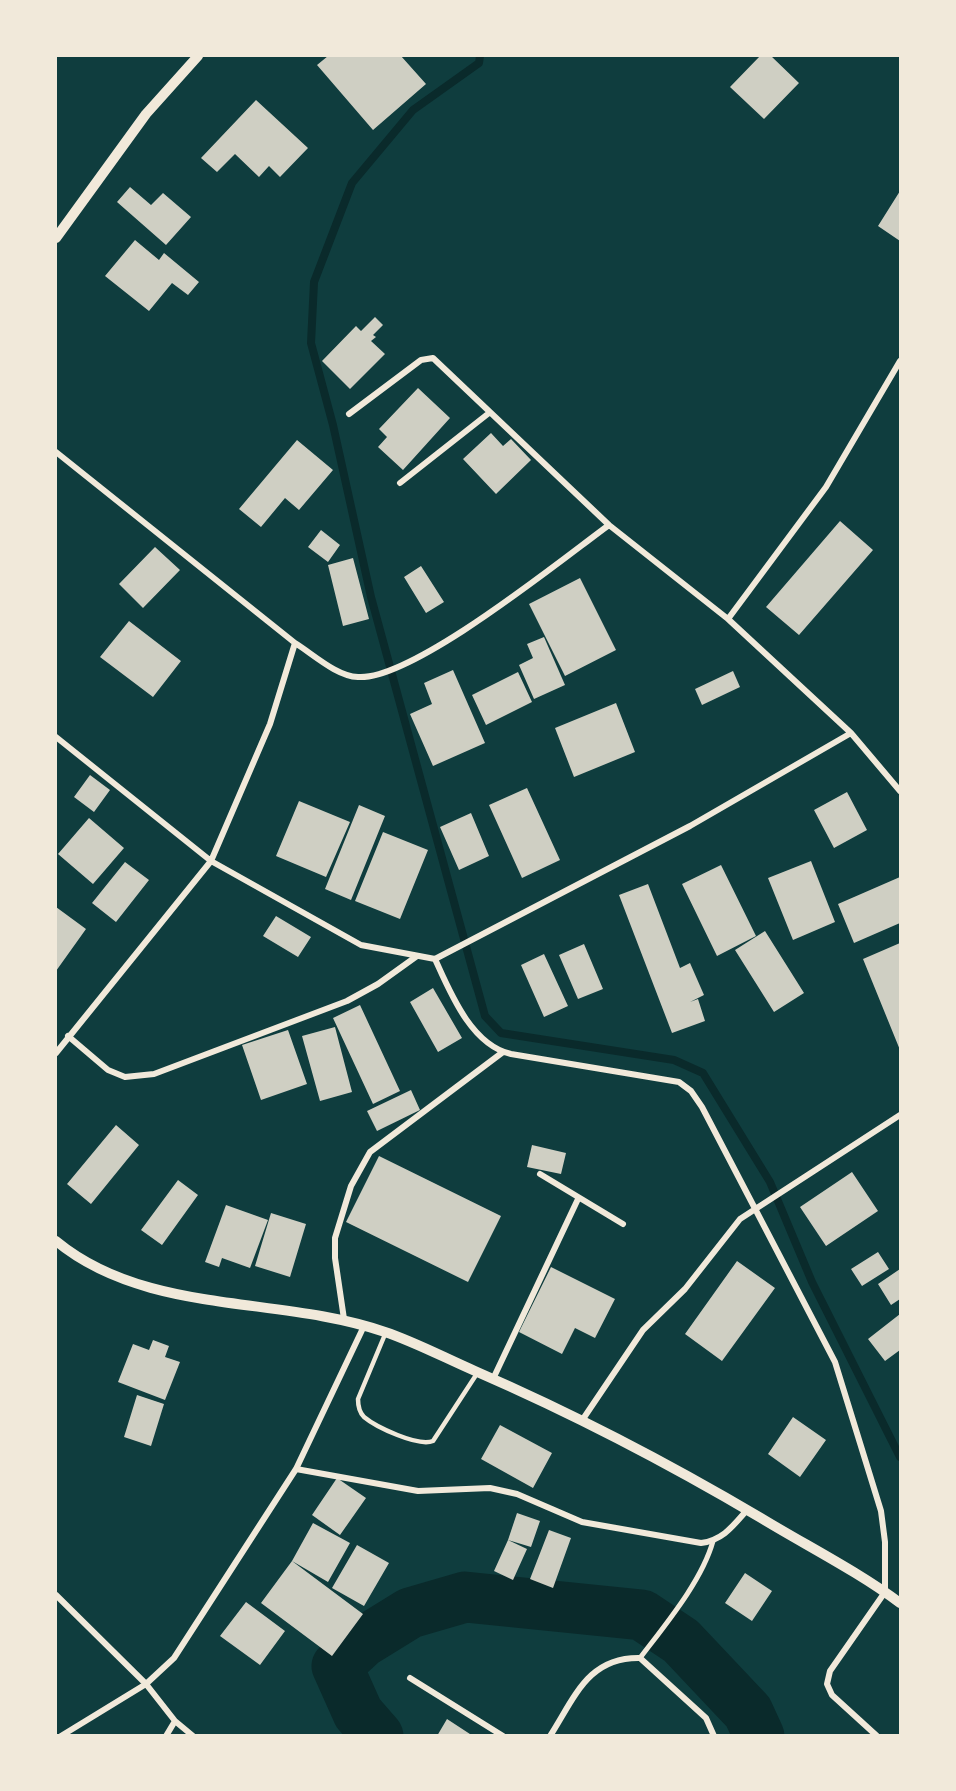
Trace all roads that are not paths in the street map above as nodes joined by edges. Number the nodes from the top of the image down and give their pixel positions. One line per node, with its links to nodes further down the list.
1 (198, 56): 2 (street)
2 (56, 238)
3 (900, 361): 9 (street)
4 (489, 413): 5 (street); 7 (street); 8 (street)
5 (349, 414)
6 (56, 452): 10 (street)
7 (400, 483)
8 (609, 525): 9 (street); 10 (street)
9 (728, 619): 11 (street)
10 (295, 643): 14 (street)
11 (851, 733): 13 (street); 16 (street)
12 (56, 737): 14 (street)
13 (900, 791)
14 (211, 861): 15 (street); 17 (street)
15 (418, 956): 16 (street); 17 (street)
16 (435, 958): 18 (street)
17 (68, 1035): 19 (street)
18 (503, 1052): 23 (street); 26 (street)
19 (56, 1053)
20 (900, 1115): 23 (street)
21 (540, 1174): 22 (street)
22 (578, 1199): 24 (street); 30 (street)
23 (756, 1207): 31 (street); 35 (street)
24 (623, 1224)
25 (56, 1241): 26 (street)
26 (344, 1319): 27 (street)
27 (364, 1326): 28 (street); 32 (street)
28 (386, 1332): 29 (street); 29 (lane)
29 (478, 1372): 30 (street)
30 (493, 1379): 31 (street)
31 (583, 1419): 33 (street)
32 (296, 1469): 34 (street); 40 (street)
33 (747, 1510): 34 (street); 35 (street)
34 (713, 1541): 38 (street)
35 (885, 1592): 37 (street); 48 (street)
36 (56, 1595): 40 (street)
37 (900, 1603)
38 (640, 1658): 46 (street); 47 (street)
39 (410, 1678): 45 (street)
40 (146, 1684): 41 (street); 42 (street)
41 (175, 1720): 43 (street); 44 (street)
42 (61, 1736)
43 (166, 1736)
44 (193, 1736)
45 (503, 1736)
46 (550, 1736)
47 (714, 1736)
48 (877, 1736)

